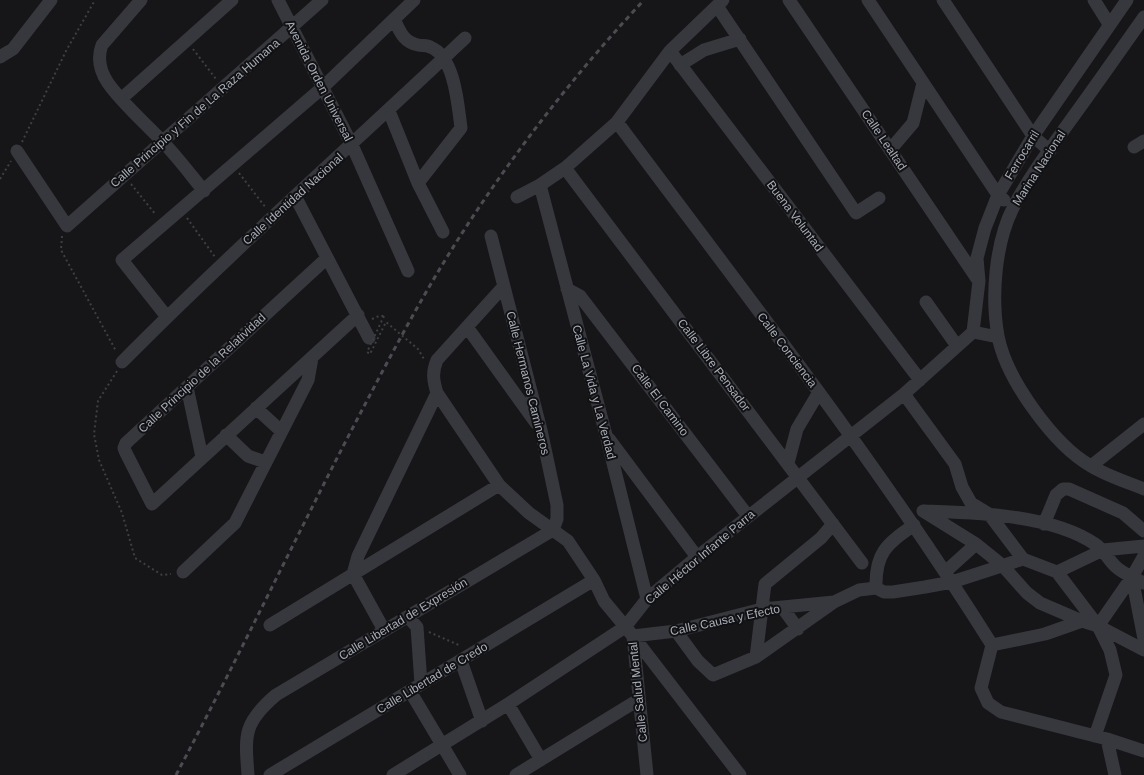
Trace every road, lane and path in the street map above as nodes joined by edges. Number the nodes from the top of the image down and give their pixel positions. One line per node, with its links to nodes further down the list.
1 (51, 0): 22 (street)
2 (95, 0): 35 (path)
3 (141, 0): 28 (street)
4 (232, 0): 20 (street)
5 (278, 0): 17 (street, Avenida Orden Universal)
6 (322, 0): 17 (street, Calle Principio y Fin de La Raza Humana)
7 (414, 0): 14 (street)
8 (789, 0): 34 (street, Calle Lealtad)
9 (868, 0): 25 (street)
10 (943, 0): 31 (street)
11 (1094, 0): 16 (street)
12 (1127, 0): 16 (street, Ferrocarril)
13 (720, 3): 19 (street); 21 (street)
14 (394, 19): 23 (street); 27 (street)
15 (1143, 20): 36 (street, Marina Nacional)
16 (1110, 24): 31 (street, Ferrocarril)
17 (292, 28): 26 (street, Calle Principio y Fin de La Raza Humana); 27 (street, Avenida Orden Universal)
18 (466, 38): 23 (street, Calle Identidad Nacional)
19 (740, 39): 24 (street); 47 (street)
20 (186, 40): 26 (path); 28 (street)
21 (670, 52): 24 (street, Buena Voluntad); 30 (street)
22 (0, 57)
23 (444, 58): 29 (street, Calle Identidad Nacional); 41 (street)
24 (680, 65): 73 (street, Buena Voluntad)
25 (923, 83): 34 (street); 45 (street)
26 (223, 88): 32 (street, Calle Principio y Fin de La Raza Humana)
27 (322, 88): 33 (street, Avenida Orden Universal); 37 (street)
28 (121, 98): 32 (street)
29 (389, 111): 33 (street, Calle Identidad Nacional); 41 (street)
30 (617, 122): 38 (street); 75 (street, Calle Conciencia)
31 (1033, 136): 36 (street); 45 (street, Ferrocarril)
32 (162, 141): 39 (street, Calle Principio y Fin de La Raza Humana); 43 (street)
33 (352, 145): 44 (street, Calle Identidad Nacional); 57 (street, Avenida Orden Universal)
34 (890, 150): 58 (street, Calle Lealtad)
35 (17, 151): 40 (path); 52 (street)
36 (1050, 151): 48 (street, Marina Nacional)
37 (233, 166): 43 (street); 50 (path)
38 (565, 168): 42 (street); 87 (street, Calle Libre Pensador)
39 (124, 176): 51 (path); 52 (street, Calle Principio y Fin de La Raza Humana)
40 (0, 179)
41 (418, 183): 53 (street)
42 (540, 185): 46 (street); 60 (street, Calle La Vida y La Verdad)
43 (204, 191): 49 (street)
44 (295, 196): 50 (street, Calle Identidad Nacional); 55 (street)
45 (998, 196): 48 (street); 58 (street, Ferrocarril)
46 (517, 197)
47 (879, 198)
48 (1013, 207): 67 (street, Marina Nacional)
49 (182, 210): 51 (street); 56 (path)
50 (273, 216): 56 (street, Calle Identidad Nacional)
51 (165, 225): 63 (street)
52 (67, 226): 72 (path)
53 (443, 232)
54 (491, 236): 59 (street, Calle Hermanos Camineros)
55 (327, 258): 62 (street); 74 (street, Calle Principio de la Relatividad)
56 (220, 264): 63 (street, Calle Identidad Nacional)
57 (408, 271)
58 (979, 281): 66 (street, Ferrocarril)
59 (504, 286): 65 (street); 81 (street, Calle Hermanos Camineros)
60 (567, 290): 83 (street, Calle La Vida y La Verdad); 95 (street, Calle El Camino)
61 (926, 302): 69 (street)
62 (358, 315): 68 (street); 70 (street)
63 (167, 316): 72 (street, Calle Identidad Nacional)
64 (384, 316): 71 (path, bridge)
65 (467, 327): 76 (street, Calle Salud Mental); 81 (street)
66 (973, 332): 67 (street); 69 (street, Calle Héctor Infante Parra)
67 (998, 337): 88 (street, Marina Nacional)
68 (369, 338)
69 (957, 346): 73 (street, Calle Héctor Infante Parra)
70 (312, 358): 78 (street); 80 (street)
71 (424, 359)
72 (122, 362): 109 (path)
73 (920, 380): 77 (street, Calle Héctor Infante Parra)
74 (187, 387): 85 (street); 85 (street, Calle Principio de la Relatividad)
75 (819, 392): 82 (street, Calle Conciencia); 87 (street)
76 (437, 393): 90 (street, Calle Salud Mental); 111 (street)
77 (904, 394): 82 (street, Calle Héctor Infante Parra); 94 (street)
78 (256, 408): 80 (street); 84 (street)
79 (1144, 424): 88 (street)
80 (281, 430): 86 (street)
81 (541, 430): 99 (street, Calle Hermanos Camineros)
82 (850, 434): 89 (street, Calle Héctor Infante Parra); 93 (street, Calle Conciencia)
83 (606, 435): 105 (street); 116 (street, Calle La Vida y La Verdad)
84 (226, 436): 85 (street); 86 (street)
85 (202, 457)
86 (265, 462): 109 (street)
87 (788, 463): 89 (street, Calle Libre Pensador)
88 (1091, 466): 91 (street, Marina Nacional)
89 (798, 477): 95 (street, Calle Héctor Infante Parra); 96 (street, Calle Libre Pensador)
90 (499, 485): 99 (street, Calle Salud Mental); 111 (street)
91 (1144, 489)
92 (923, 511): 93 (street); 94 (street); 101 (street)
93 (906, 512): 98 (street, Calle Conciencia)
94 (989, 514): 97 (street); 106 (street)
95 (748, 516): 105 (street, Calle Héctor Infante Parra)
96 (833, 524): 107 (street, Calle Libre Pensador); 119 (street)
97 (1044, 524): 100 (street); 103 (street)
98 (914, 525): 112 (street, Calle Conciencia); 115 (street)
99 (553, 530): 113 (street, Calle Salud Mental); 120 (street, Calle Libertad de Expresión)
100 (1144, 531)
101 (976, 544): 108 (street); 112 (street)
102 (1144, 546): 103 (street)
103 (1103, 550): 110 (street); 114 (street)
104 (1144, 556): 114 (street)
105 (697, 557): 116 (street, Calle Héctor Infante Parra)
106 (1023, 559): 108 (street, Calle Causa y Efecto); 110 (street)
107 (862, 563)
108 (1002, 565): 112 (street, Calle Causa y Efecto); 121 (street)
109 (183, 572)
110 (1057, 572): 123 (street)
111 (353, 574): 122 (street); 126 (street)
112 (948, 577): 115 (street, Calle Causa y Efecto); 130 (street, Calle Conciencia)
113 (594, 580): 128 (street, Calle Salud Mental); 132 (street, Calle Libertad de Credo)
114 (1138, 580): 123 (street); 129 (street)
115 (876, 588): 117 (street, Calle Causa y Efecto)
116 (647, 599): 128 (street, Calle Héctor Infante Parra)
117 (834, 602): 118 (street, Calle Causa y Efecto); 125 (street)
118 (782, 607): 119 (street, Calle Causa y Efecto); 125 (street)
119 (762, 609): 127 (street, Calle Causa y Efecto); 133 (street)
120 (408, 616): 124 (street); 126 (street, Calle Libertad de Expresión)
121 (1082, 621): 123 (street); 130 (street)
122 (270, 625)
123 (1098, 626): 131 (street); 139 (street)
124 (417, 627): 132 (path); 135 (street)
125 (798, 629): 133 (street)
126 (384, 630): 144 (street, Calle Libertad de Expresión)
127 (676, 631): 128 (street, Calle Causa y Efecto); 133 (street)
128 (629, 632): 136 (street, Calle Salud Mental); 137 (street, Calle Héctor Infante Parra); 149 (street)
129 (1144, 639)
130 (992, 645): 139 (street)
131 (1144, 650)
132 (475, 652): 134 (street, Calle Libertad de Credo)
133 (756, 657)
134 (461, 661): 135 (street, Calle Libertad de Credo); 138 (street)
135 (415, 688): 140 (street); 145 (street, Calle Libertad de Credo)
136 (638, 700): 142 (street); 143 (street, Calle Salud Mental)
137 (508, 704): 138 (street, Calle Héctor Infante Parra); 142 (street)
138 (482, 721): 140 (street, Calle Héctor Infante Parra)
139 (1101, 738): 141 (street); 150 (street)
140 (443, 745): 146 (street, Calle Héctor Infante Parra); 147 (street)
141 (1144, 751)
142 (542, 760): 148 (street)
143 (646, 774)
144 (248, 775)
145 (270, 775)
146 (393, 775)
147 (460, 775)
148 (516, 775)
149 (740, 775)
150 (1115, 775)

